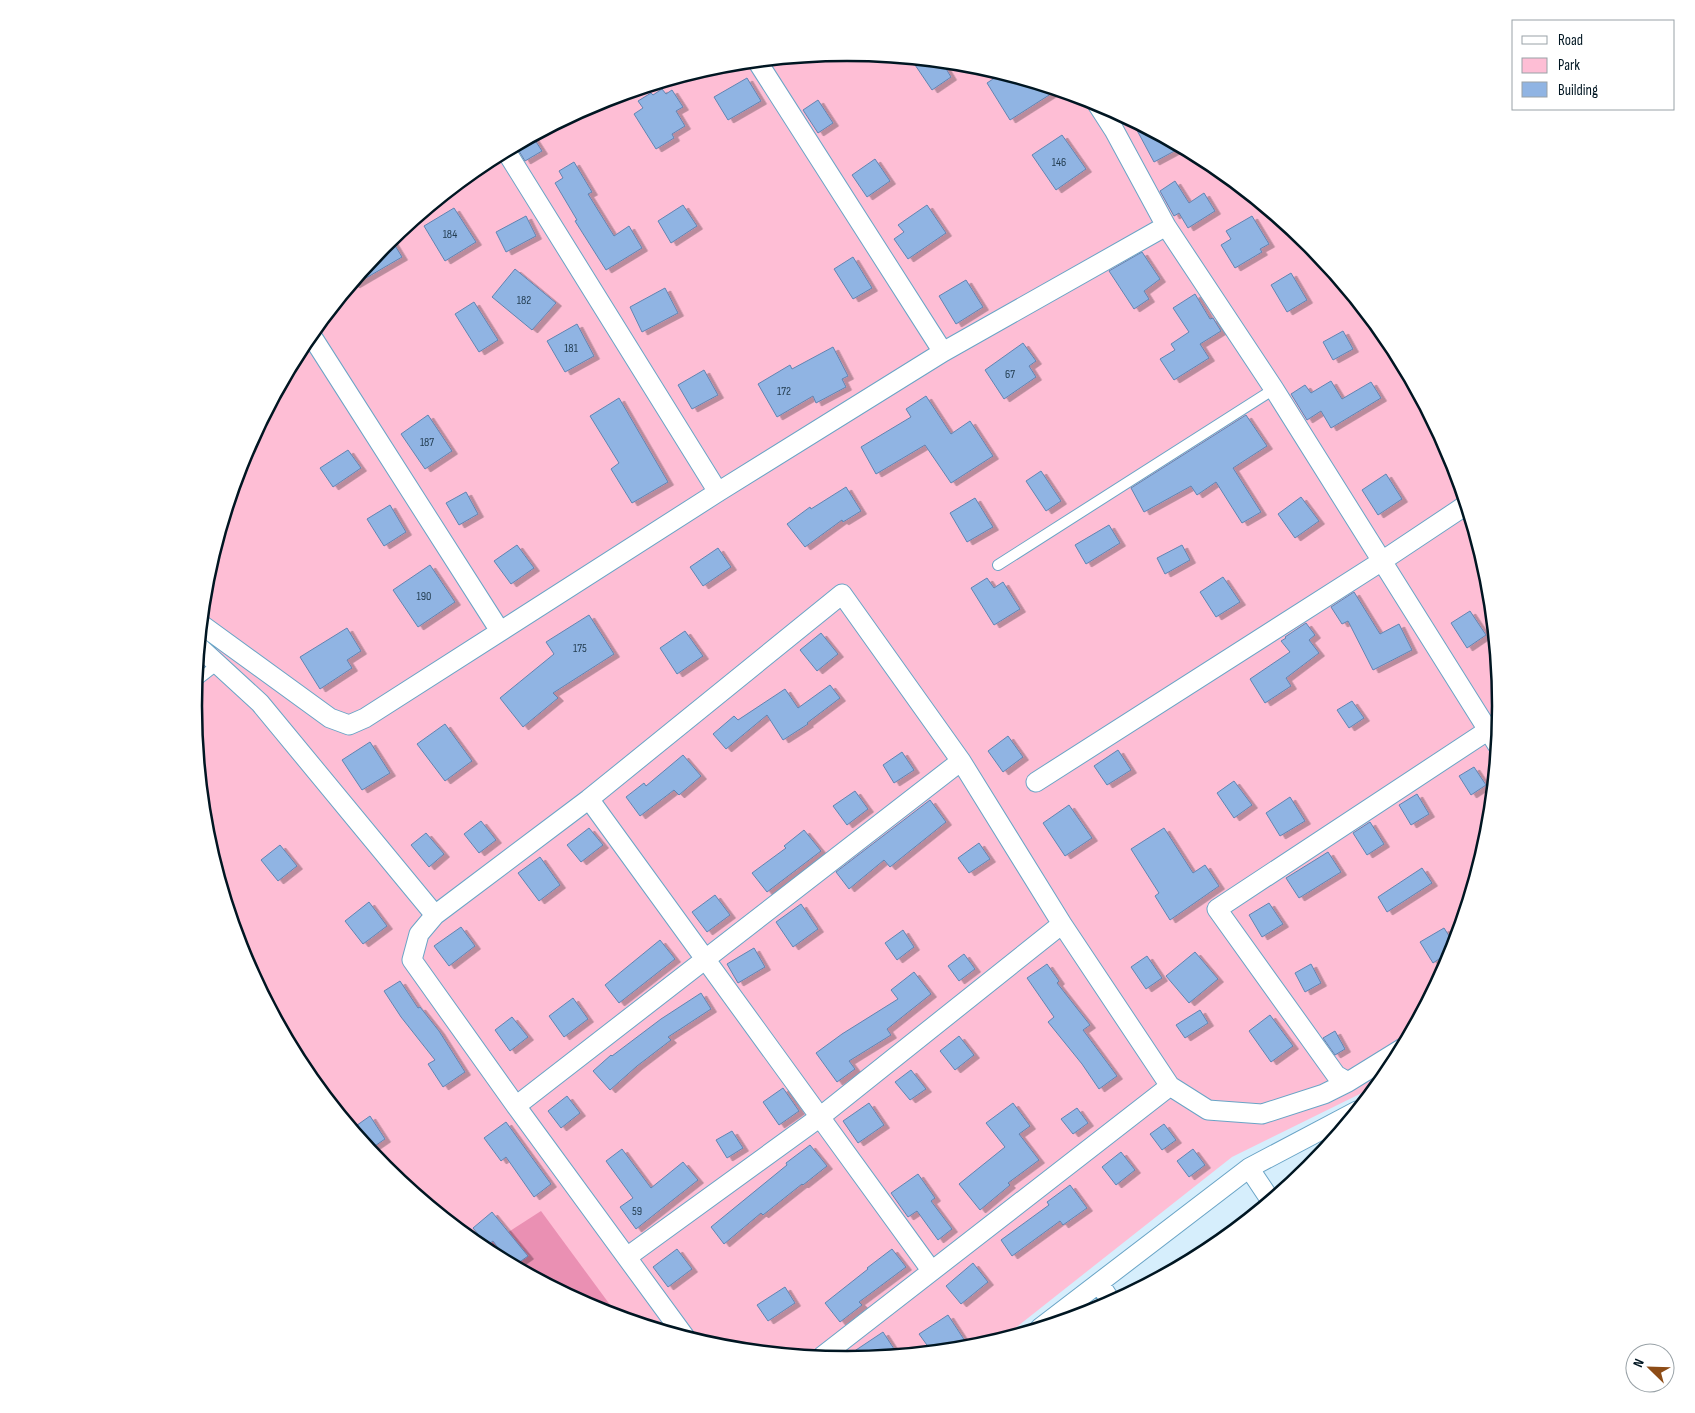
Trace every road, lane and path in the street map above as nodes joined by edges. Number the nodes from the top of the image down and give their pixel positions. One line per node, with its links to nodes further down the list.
1 (761, 67): 6 (street)
2 (1104, 115): 4 (street)
3 (510, 157): 8 (street)
4 (1166, 226): 6 (street); 7 (street)
5 (316, 342): 13 (street)
6 (943, 352): 8 (street)
7 (1274, 389): 10 (street); 11 (lane)
8 (718, 492): 13 (street)
9 (1462, 508): 10 (street)
10 (1382, 561): 17 (street); 20 (street)
11 (998, 565)
12 (207, 629): 13 (street)
13 (500, 631)
14 (205, 652): 15 (street)
15 (218, 664): 16 (lane); 22 (street)
16 (203, 675)
17 (1487, 731): 18 (street); 26 (street)
18 (1492, 737)
19 (961, 761): 21 (street); 23 (street); 24 (street)
20 (1036, 782)
21 (589, 799): 22 (street); 24 (street)
22 (435, 915): 28 (street)
23 (1062, 924): 27 (street); 29 (street)
24 (705, 960): 28 (street); 29 (street)
25 (1389, 1057): 26 (street)
26 (1348, 1082): 27 (street)
27 (1170, 1086): 34 (street)
28 (516, 1106): 33 (street)
29 (820, 1117): 33 (street); 34 (street)
30 (1344, 1118): 31 (street)
31 (1248, 1168): 32 (street); 35 (street)
32 (1268, 1196)
33 (627, 1257): 38 (street)
34 (931, 1270): 39 (street)
35 (1099, 1283): 36 (street); 37 (street)
36 (1108, 1297)
37 (1052, 1319)
38 (680, 1330)
39 (829, 1351)

